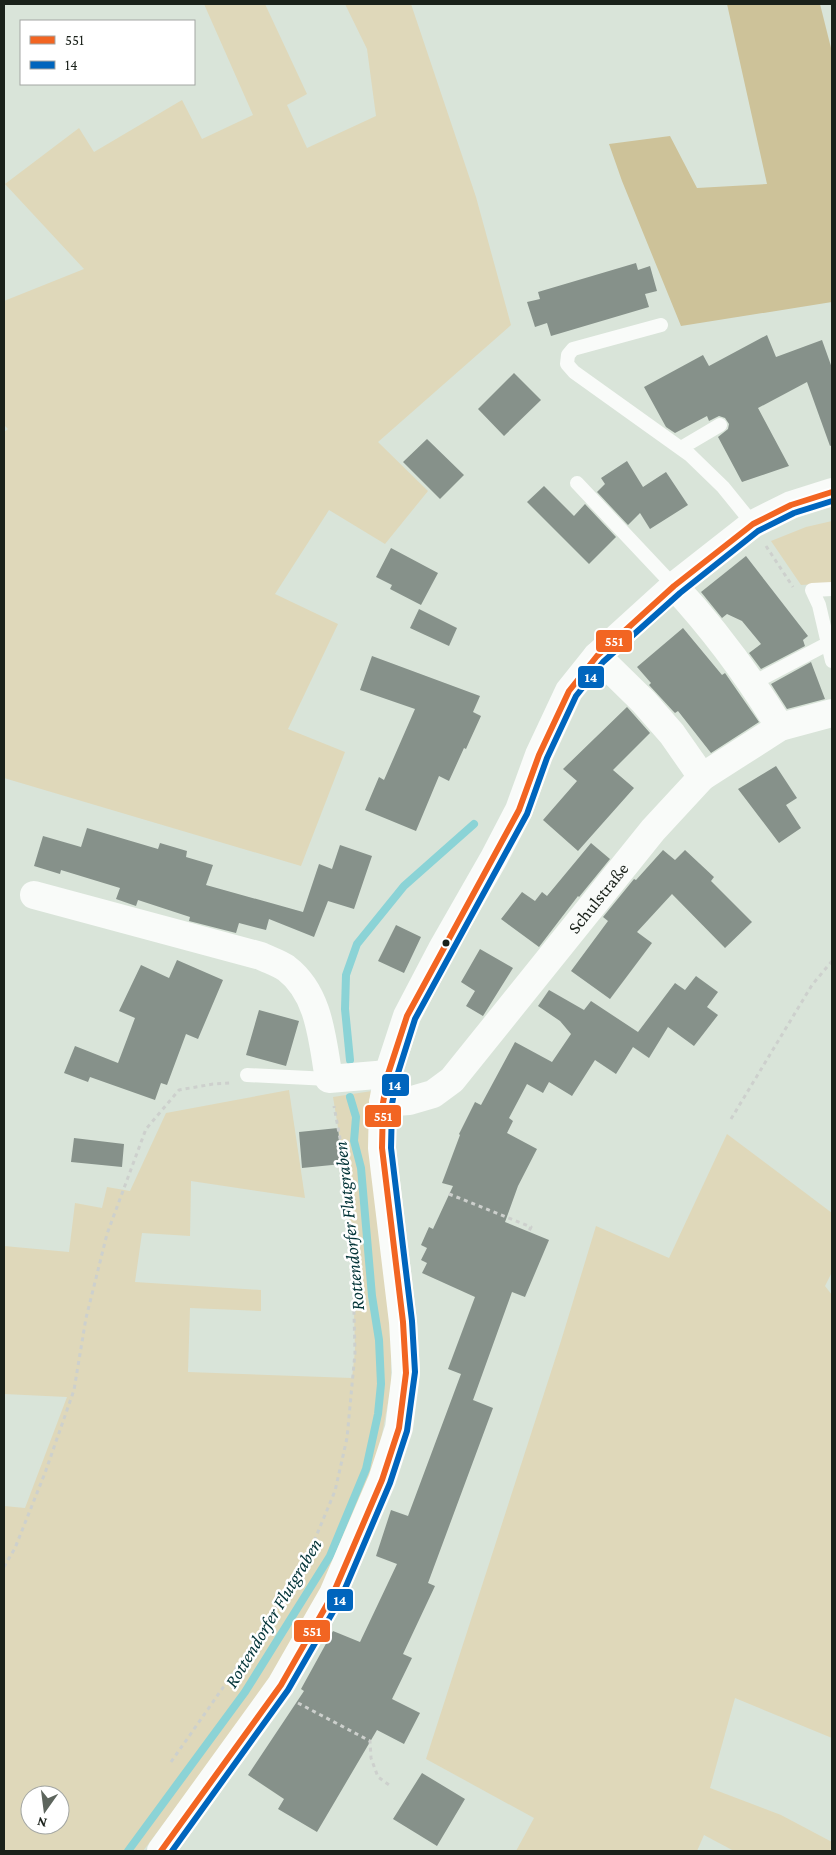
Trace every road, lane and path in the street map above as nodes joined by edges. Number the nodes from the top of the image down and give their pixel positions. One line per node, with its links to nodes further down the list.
1 (661, 326): 3 (lane)
2 (720, 425): 3 (lane)
3 (681, 448): 6 (lane)
4 (577, 483): 7 (lane)
5 (832, 492): 6 (street)
6 (753, 524): 7 (street)
7 (674, 586): 10 (street); 12 (street)
8 (832, 589): 9 (lane)
9 (829, 643): 11 (lane); 12 (lane)
10 (597, 656): 15 (street); 18 (street)
11 (832, 661)
12 (753, 683): 14 (street)
13 (832, 712): 14 (street, Schulstraße)
14 (780, 727): 15 (street, Schulstraße)
15 (702, 777): 22 (street, Schulstraße)
16 (34, 895): 20 (street)
17 (832, 961): 23 (path)
18 (381, 1075): 20 (street); 22 (street)
19 (247, 1076): 20 (lane)
20 (331, 1078): 28 (path)
21 (232, 1083): 26 (path)
22 (383, 1103): 27 (street)
23 (731, 1119)
24 (449, 1194): 25 (path)
25 (529, 1231)
26 (4, 1567)
27 (276, 1692): 29 (path); 30 (street)
28 (171, 1762)
29 (392, 1787)
30 (160, 1851)

